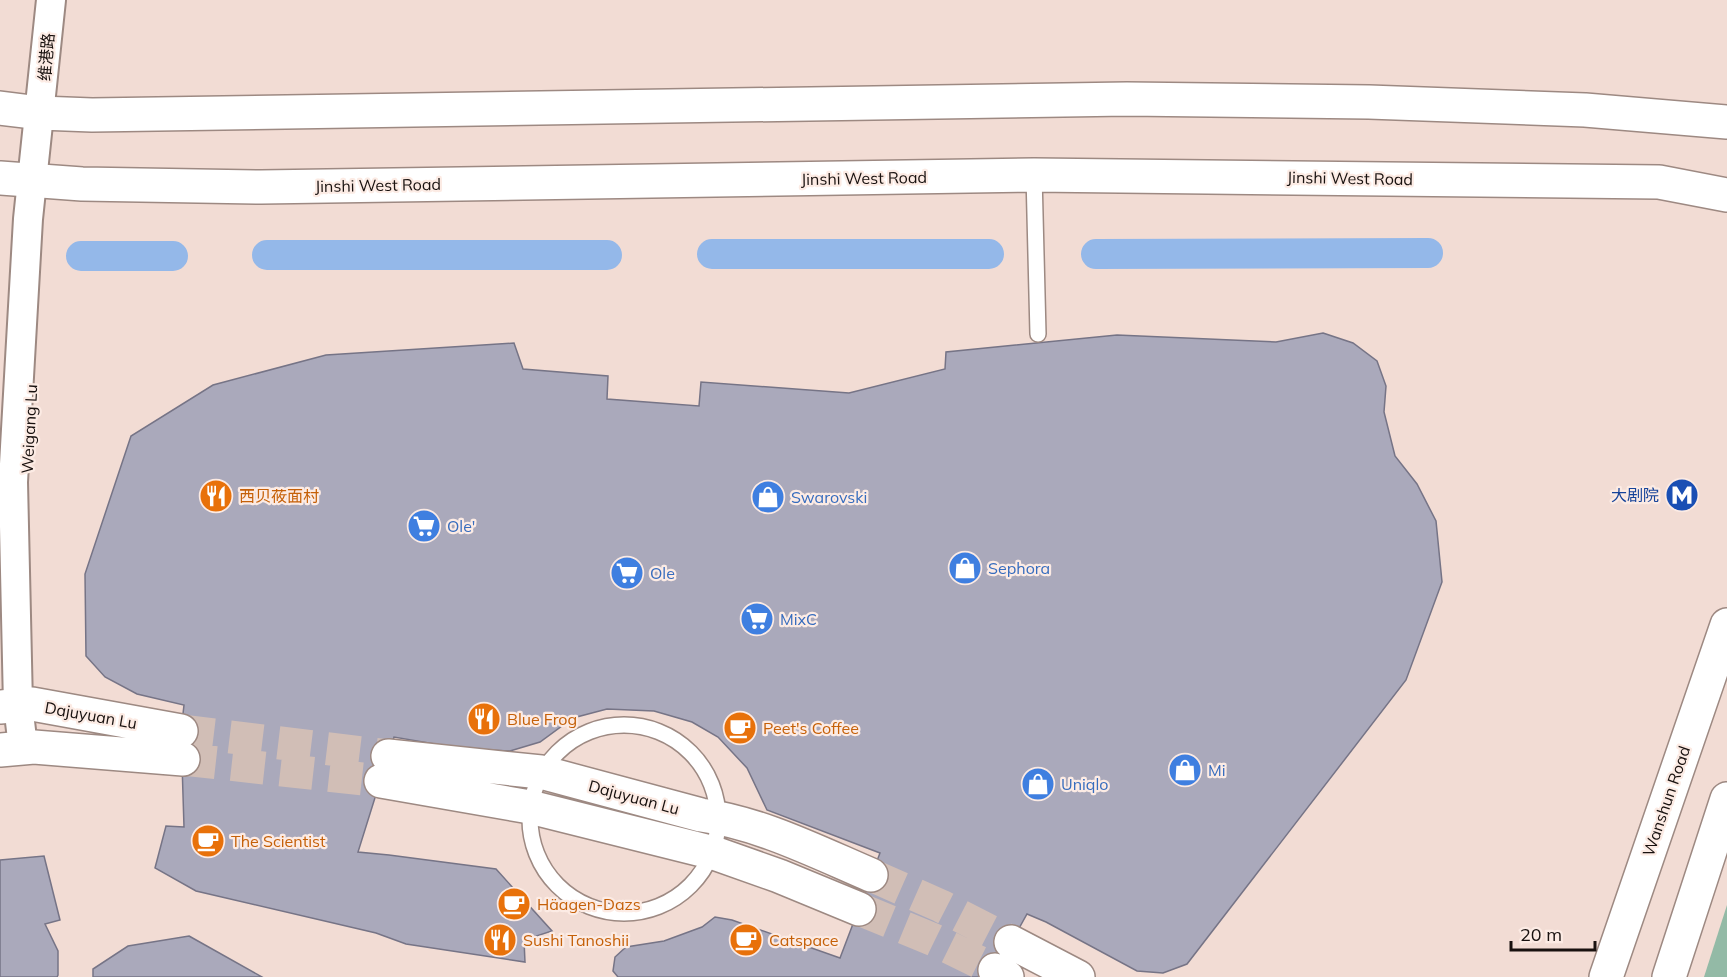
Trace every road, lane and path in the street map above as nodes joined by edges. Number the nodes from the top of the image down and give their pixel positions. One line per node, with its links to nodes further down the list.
1 (51, 0): 4 (street, 维港路)
2 (66, 0): 4 (street, 维港路)
3 (0, 108): 4 (main road)
4 (50, 113): 5 (main road); 8 (street, Weigang Lu)
5 (1727, 122)
6 (1034, 175): 8 (main road, Jinshi West Road); 9 (main road, Jinshi West Road); 10 (lane)
7 (0, 178): 8 (main road, Jinshi West Road)
8 (40, 182): 12 (street, Weigang Lu)
9 (1727, 195)
10 (1038, 334)
11 (1727, 625): 23 (main road, Wanshun Road)
12 (17, 706): 13 (street, Weigang Lu); 13 (main road, Dajuyuan Lu)
13 (19, 748)
14 (541, 772): 16 (lane); 16 (main road, Dajuyuan Lu); 17 (main road, Dajuyuan Lu); 17 (lane)
15 (1727, 799): 24 (main road)
16 (530, 807): 18 (main road, Dajuyuan Lu); 18 (lane)
17 (720, 817): 18 (lane); 19 (main road, Dajuyuan Lu)
18 (714, 853): 20 (main road, Dajuyuan Lu)
19 (872, 875)
20 (859, 909)
21 (1011, 942): 22 (main road)
22 (1078, 977)
23 (1606, 977)
24 (1669, 977)

